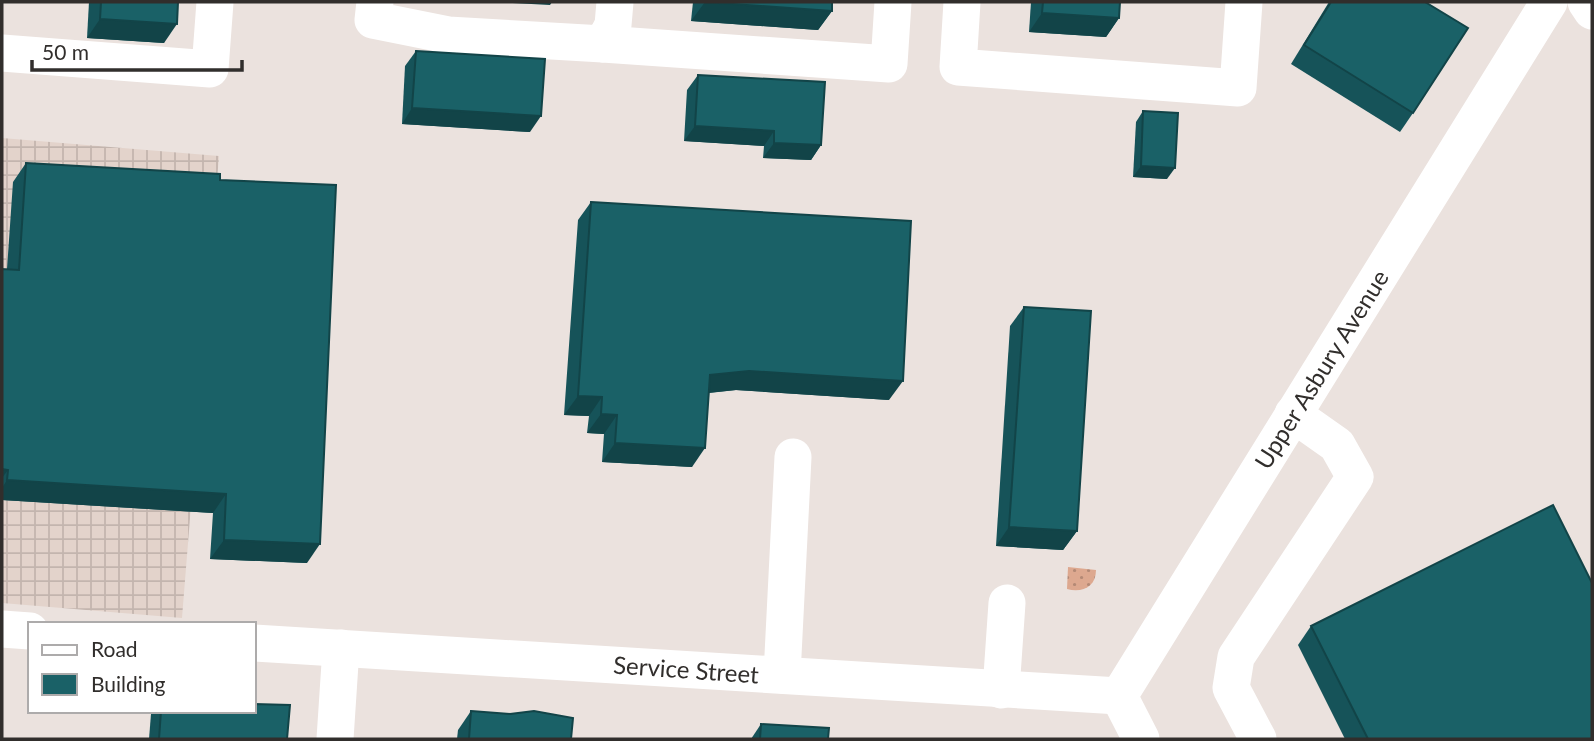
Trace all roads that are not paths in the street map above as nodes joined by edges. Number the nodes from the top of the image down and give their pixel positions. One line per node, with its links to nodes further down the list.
1 (215, 2): 10 (street)
2 (375, 2): 9 (street)
3 (893, 2): 9 (street)
4 (962, 2): 5 (street)
5 (1244, 2)
6 (1549, 2): 11 (street, Upper Asbury Avenue)
7 (1586, 2): 8 (street)
8 (1592, 11)
9 (610, 23)
10 (2, 53)
11 (1293, 414): 20 (street, Upper Asbury Avenue); 23 (street)
12 (793, 457): 18 (street)
13 (1007, 603): 19 (street)
14 (2, 629): 15 (street)
15 (28, 631)
16 (256, 643): 17 (street, Service Street)
17 (341, 648): 18 (street, Service Street); 21 (street)
18 (782, 675): 19 (street, Service Street)
19 (1002, 690): 20 (street, Service Street)
20 (1119, 696): 22 (street)
21 (335, 739)
22 (1141, 739)
23 (1258, 739)

